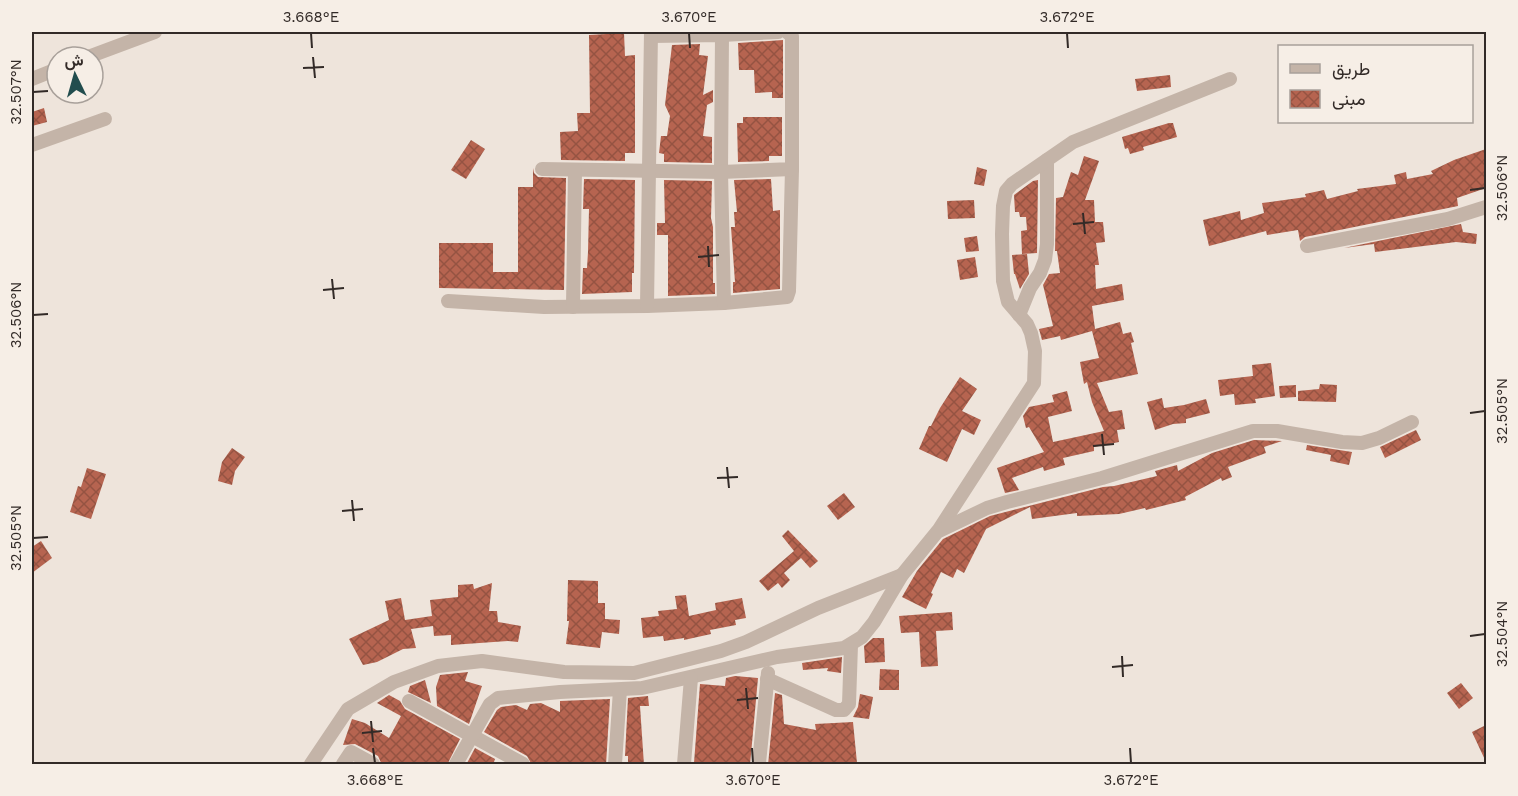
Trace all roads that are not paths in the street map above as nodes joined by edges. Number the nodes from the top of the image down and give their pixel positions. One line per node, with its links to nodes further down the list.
1 (156, 32): 6 (street)
2 (778, 32): 5 (street)
3 (787, 32): 12 (street)
4 (651, 34): 5 (street); 14 (street)
5 (722, 35): 15 (street)
6 (105, 51)
7 (1230, 79): 10 (street)
8 (105, 119): 9 (street)
9 (32, 145)
10 (1047, 160): 22 (street); 22 (street)
11 (542, 169): 13 (street)
12 (792, 169): 15 (street); 19 (street)
13 (575, 170): 14 (street); 21 (street)
14 (649, 171): 15 (street); 20 (street)
15 (721, 172): 19 (street)
16 (1486, 207): 17 (street)
17 (1307, 246)
18 (448, 301): 21 (street)
19 (724, 303): 20 (street)
20 (647, 306): 21 (street)
21 (573, 307)
22 (1019, 315): 24 (street)
23 (1412, 422): 24 (street)
24 (937, 532): 25 (street)
25 (902, 575): 26 (street); 34 (street)
26 (851, 645): 27 (street); 29 (street)
27 (769, 658): 28 (street); 29 (street)
28 (691, 678): 30 (street); 40 (street)
29 (767, 679): 33 (street)
30 (620, 690): 32 (street); 39 (street)
31 (409, 701): 32 (street)
32 (472, 736): 37 (street); 38 (street)
33 (759, 764)
34 (311, 765)
35 (343, 765): 36 (street)
36 (373, 765)
37 (456, 765)
38 (523, 765)
39 (615, 765)
40 (684, 765)

